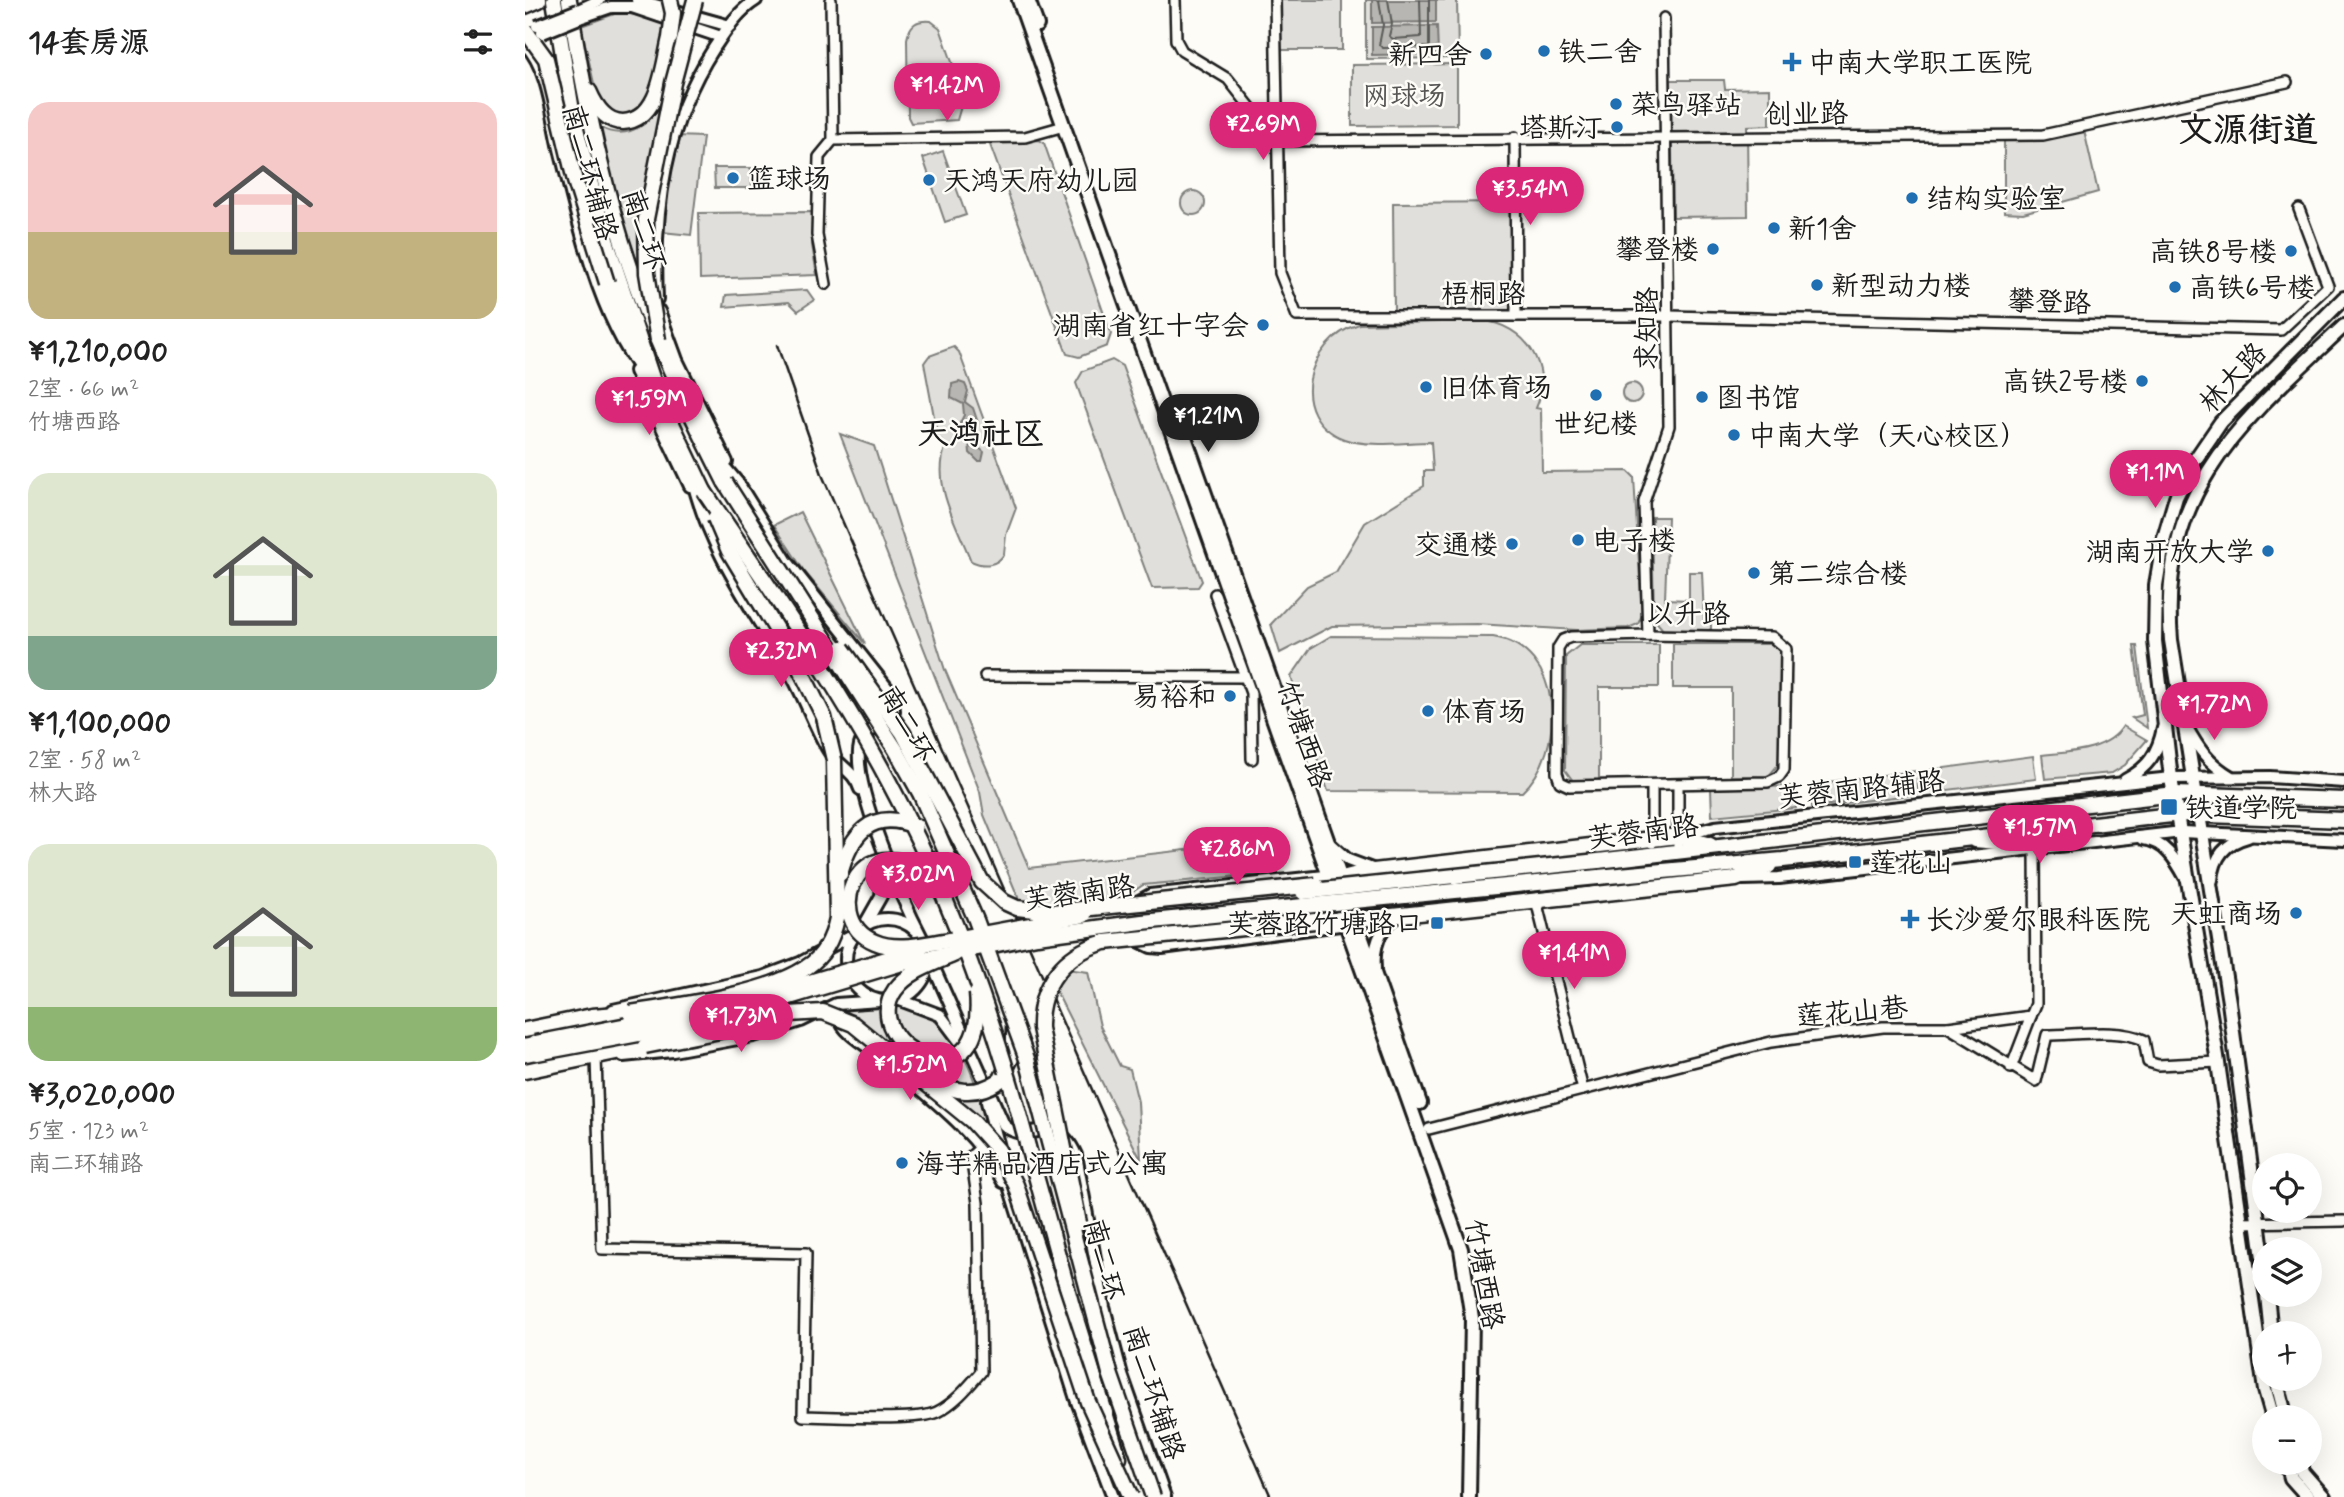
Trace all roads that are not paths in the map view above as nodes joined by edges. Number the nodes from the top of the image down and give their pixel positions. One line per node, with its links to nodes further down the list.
1 (539, 0): 13 (main road)
2 (554, 0): 36 (main road, 南二环)
3 (637, 0): 16 (street)
4 (670, 0): 20 (main road, bridge)
5 (695, 0): 34 (main road, bridge)
6 (756, 0): 16 (street, 南二环辅路)
7 (831, 0): 25 (street)
8 (1019, 0): 22 (main road, 竹塘西路)
9 (1028, 0): 70 (main road, 竹塘西路)
10 (1175, 0): 26 (street)
11 (1275, 0): 26 (street)
12 (609, 2): 14 (street); 18 (street)
13 (525, 5)
14 (575, 10): 17 (street, bridge); 20 (main road, 南二环)
15 (1664, 18): 24 (street, 求知路)
16 (730, 26): 18 (street, 南二环辅路)
17 (532, 30): 19 (street); 36 (main road, bridge)
18 (721, 37): 30 (street, 南二环辅路)
19 (525, 42): 35 (street, 南二环辅路)
20 (580, 66): 34 (main road, 南二环)
21 (2287, 82): 24 (street, 创业路)
22 (1064, 126): 25 (street); 70 (main road, 竹塘西路)
23 (1515, 137): 24 (street, 创业路); 26 (street, 创业路); 31 (street)
24 (1667, 138): 32 (street, 求知路)
25 (833, 141): 28 (street)
26 (1277, 141): 31 (street, 梧桐路)
27 (2299, 209): 32 (street, 攀登路)
28 (826, 284)
29 (2344, 298): 47 (main road, 林大路)
30 (657, 300): 34 (street, 南二环辅路); 38 (street, 南二环辅路)
31 (1516, 316): 32 (street, 梧桐路)
32 (1669, 316): 43 (street, 求知路)
33 (2344, 326): 46 (main road)
34 (658, 340): 38 (main road, 南二环)
35 (627, 353): 36 (street, 南二环辅路); 40 (street, 南二环辅路)
36 (656, 390): 37 (main road, 南二环)
37 (688, 457): 39 (main road, 南二环); 40 (street, 南二环辅路)
38 (731, 483): 41 (main road, 南二环, bridge); 91 (street, 南二环辅路)
39 (704, 491): 82 (main road, bridge); 84 (main road, 南二环, bridge)
40 (699, 508): 90 (street, 南二环辅路)
41 (793, 591): 76 (main road, 南二环, bridge); 79 (main road, bridge)
42 (1215, 594): 45 (street)
43 (1648, 635): 54 (street, 以升路); 55 (street, 以升路)
44 (985, 676): 45 (street)
45 (1245, 677): 48 (street)
46 (2183, 719): 49 (main road); 50 (street)
47 (2165, 722): 51 (main road, 林大路); 52 (street)
48 (1252, 758)
49 (2192, 777): 50 (street, 芙蓉南路辅路); 51 (street, 芙蓉南路辅路); 56 (main road)
50 (2232, 777): 53 (street, 芙蓉南路辅路)
51 (2171, 778): 52 (street, 芙蓉南路辅路); 57 (main road, 林大路)
52 (2120, 782): 65 (street, 芙蓉南路辅路)
53 (2344, 782)
54 (1651, 785): 55 (street, 以升路); 67 (street)
55 (1678, 785): 65 (street)
56 (2196, 793): 57 (main road, 芙蓉南路); 58 (main road, 芙蓉南路); 59 (main road)
57 (2175, 794): 60 (main road, 林大路); 71 (main road, 芙蓉南路)
58 (2344, 800)
59 (2201, 813): 60 (main road, 芙蓉南路); 61 (main road, 芙蓉南路); 63 (main road)
60 (2180, 814): 62 (main road, 林大路); 68 (main road, 芙蓉南路)
61 (2344, 820)
62 (2182, 832): 63 (street); 66 (street); 80 (main road, 林大路)
63 (2204, 832): 64 (street); 81 (main road)
64 (2256, 835): 69 (street); 81 (street)
65 (1678, 836): 67 (main road); 71 (main road); 73 (street)
66 (2133, 838): 72 (street); 80 (street)
67 (1652, 839): 74 (street); 77 (main road)
68 (1951, 840): 72 (street); 75 (main road, 芙蓉南路)
69 (2344, 840)
70 (1322, 843): 77 (street); 79 (main road, 竹塘西路)
71 (1719, 847): 73 (main road, 芙蓉南路)
72 (2041, 849): 78 (street); 101 (street)
73 (1678, 852): 74 (main road, 芙蓉南路)
74 (1652, 855): 92 (main road, 芙蓉南路, bridge)
75 (1783, 860): 78 (main road); 92 (main road, 芙蓉南路, bridge)
76 (951, 861): 82 (main road, bridge); 103 (main road, 南二环, bridge)
77 (1385, 870): 79 (main road)
78 (1736, 879): 83 (main road)
79 (1330, 880): 85 (street); 85 (street); 87 (main road, 竹塘西路)
80 (2189, 885): 108 (main road, 林大路)
81 (2212, 886): 118 (main road)
82 (838, 896): 100 (main road, bridge)
83 (1536, 900): 86 (main road); 112 (street)
84 (946, 904): 92 (main road, bridge); 96 (main road, 南二环, bridge)
85 (1114, 915): 89 (street)
86 (1401, 915): 87 (main road); 95 (street)
87 (1346, 919): 88 (street); 88 (street); 95 (main road, 竹塘西路); 120 (main road, bridge); 128 (main road, 竹塘西路)
88 (1101, 922): 89 (street)
89 (1041, 929): 92 (street, bridge)
90 (860, 930): 91 (street); 94 (street); 98 (street)
91 (923, 940): 92 (street); 93 (street)
92 (949, 947): 93 (street); 96 (main road, bridge); 106 (main road, bridge)
93 (929, 961): 97 (street); 127 (street, 南二环辅路)
94 (781, 970): 100 (street); 102 (street)
95 (1376, 976): 113 (main road, 竹塘西路)
96 (975, 978): 125 (main road, 南二环, bridge)
97 (900, 1000): 98 (street); 115 (street)
98 (880, 1001): 99 (street)
99 (836, 1004): 102 (street); 114 (street)
100 (592, 1016): 105 (main road)
101 (2031, 1016): 104 (street); 109 (street)
102 (801, 1021): 107 (street)
103 (1013, 1021): 110 (main road, bridge); 120 (main road, 南二环, bridge)
104 (1948, 1027): 109 (street, 莲花山巷); 112 (street, 莲花山巷)
105 (525, 1030)
106 (530, 1049)
107 (596, 1057): 110 (main road, bridge); 111 (main road); 114 (street)
108 (2218, 1062): 109 (street, 莲花山巷); 117 (main road, 林大路)
109 (2011, 1068)
110 (909, 1070): 125 (main road, bridge)
111 (525, 1071)
112 (1583, 1090): 113 (street, 莲花山巷)
113 (1429, 1129): 129 (main road, 竹塘西路)
114 (981, 1147): 115 (street)
115 (1010, 1198): 124 (street)
116 (2344, 1221): 118 (street)
117 (2239, 1223): 118 (street); 121 (main road, 林大路)
118 (2259, 1224): 119 (main road)
119 (2261, 1237)
120 (1093, 1307): 126 (main road, 南二环, bridge)
121 (2269, 1405)
122 (2290, 1475): 130 (main road)
123 (2305, 1475): 131 (main road)
124 (1113, 1497)
125 (1132, 1497)
126 (1153, 1497)
127 (1165, 1497)
128 (1469, 1497)
129 (1477, 1497)
130 (2308, 1497)
131 (2324, 1497)

